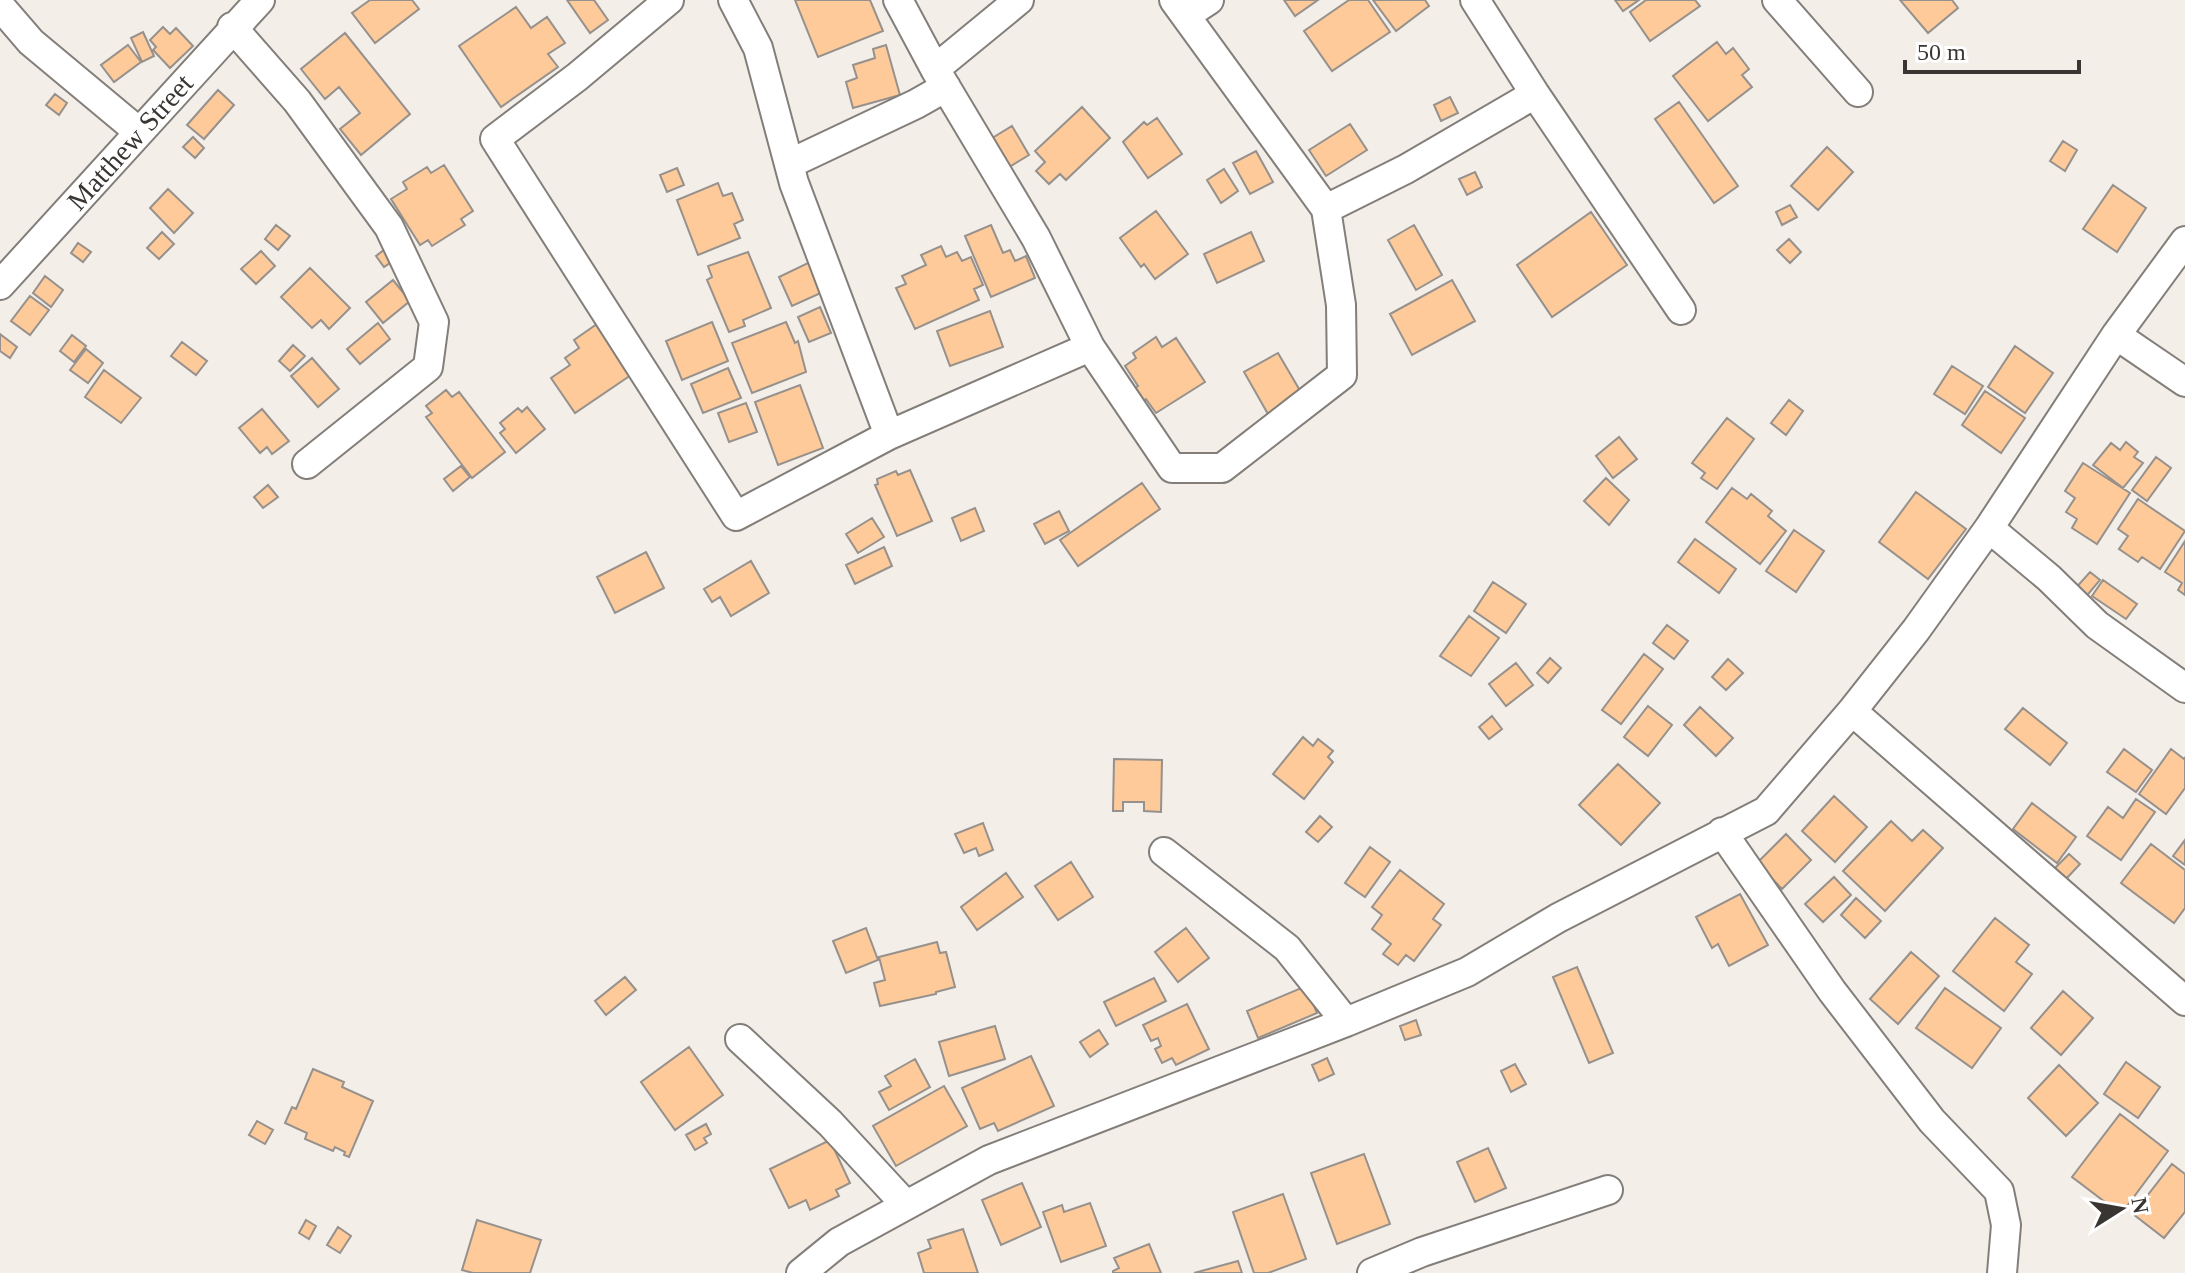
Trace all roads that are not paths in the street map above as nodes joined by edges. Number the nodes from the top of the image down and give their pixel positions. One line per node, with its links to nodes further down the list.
1 (260, 0): 10 (street, Matthew Street)
2 (669, 0): 23 (street)
3 (733, 0): 15 (street)
4 (898, 0): 11 (street)
5 (1019, 0): 11 (street)
6 (1475, 0): 13 (street)
7 (1777, 0): 12 (street)
8 (1190, 5): 16 (street)
9 (0, 6): 14 (street)
10 (232, 27): 14 (street, Matthew Street); 24 (street)
11 (941, 78): 15 (street); 21 (street)
12 (1858, 92)
13 (1535, 94): 16 (street); 19 (street)
14 (139, 132): 18 (street, Matthew Street)
15 (789, 164): 23 (street)
16 (1326, 209): 21 (street)
17 (2185, 241): 20 (street)
18 (0, 285)
19 (1681, 310)
20 (2116, 335): 22 (street); 25 (street)
21 (1090, 347): 23 (street)
22 (2185, 382)
23 (889, 435)
24 (307, 464)
25 (1989, 528): 26 (street); 27 (street)
26 (2185, 688)
27 (1852, 711): 28 (street); 30 (street)
28 (1722, 832): 31 (street); 37 (street)
29 (1164, 852): 31 (street)
30 (2185, 1001)
31 (1346, 1022): 34 (street)
32 (740, 1039): 34 (street)
33 (1608, 1190): 36 (street)
34 (905, 1204): 35 (street)
35 (809, 1271)
36 (1372, 1273)
37 (2002, 1273)

